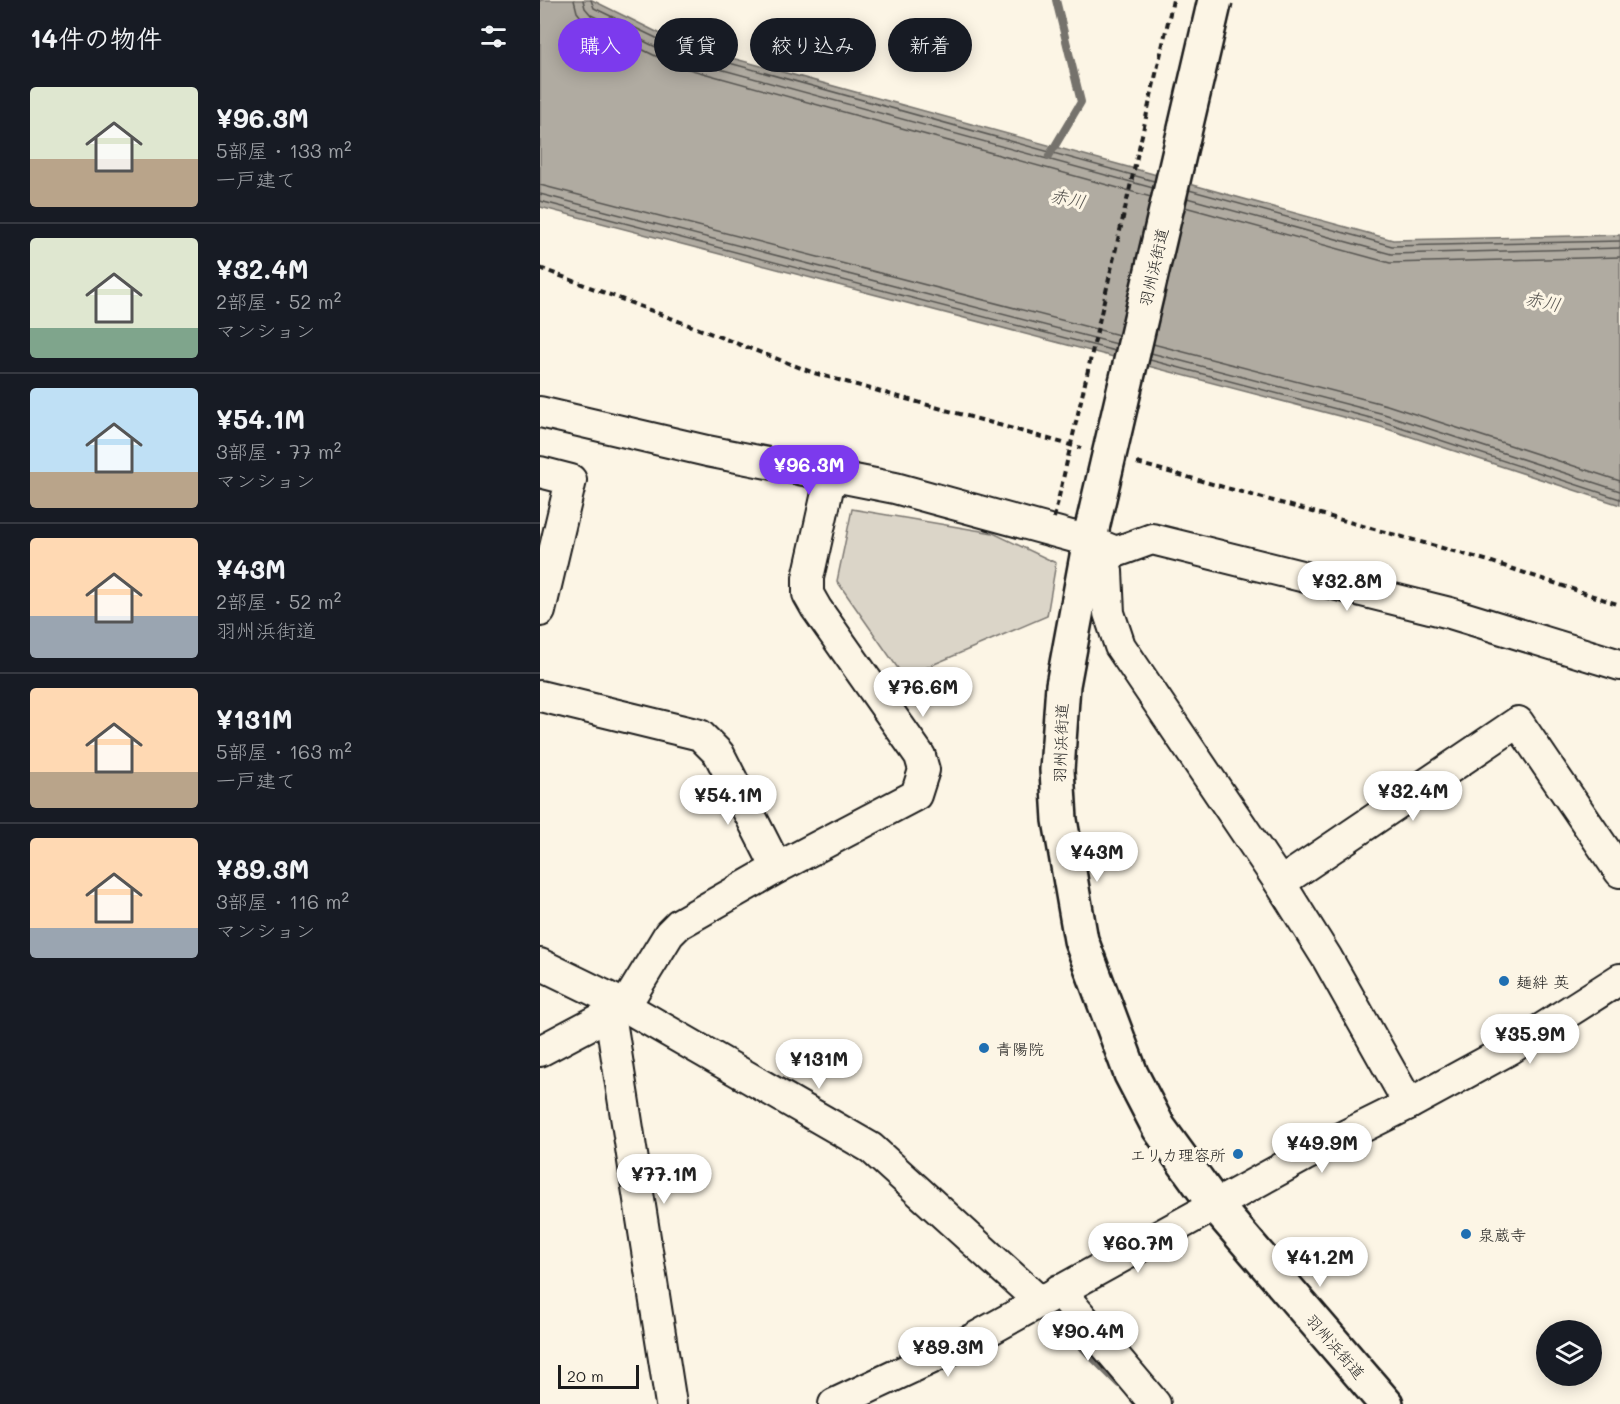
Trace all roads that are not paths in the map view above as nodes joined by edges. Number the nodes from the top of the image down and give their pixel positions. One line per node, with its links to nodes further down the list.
1 (1215, 0): 5 (main road, 羽州浜街道, bridge)
2 (540, 412): 4 (street)
3 (540, 472): 6 (street)
4 (831, 475): 5 (street); 9 (street)
5 (1091, 533): 7 (street); 11 (street); 17 (main road, 羽州浜街道)
6 (540, 611)
7 (1620, 665)
8 (540, 696): 9 (street)
9 (777, 868): 14 (street)
10 (1620, 872): 11 (street)
11 (1280, 883): 16 (street)
12 (540, 964): 14 (street)
13 (1620, 979): 16 (street)
14 (618, 1010): 15 (street); 18 (street); 19 (street)
15 (540, 1051)
16 (1409, 1104): 17 (street)
17 (1215, 1205): 18 (street); 22 (main road, 羽州浜街道)
18 (1049, 1295): 20 (street); 21 (street)
19 (671, 1404)
20 (834, 1404)
21 (1155, 1404)
22 (1386, 1404)

